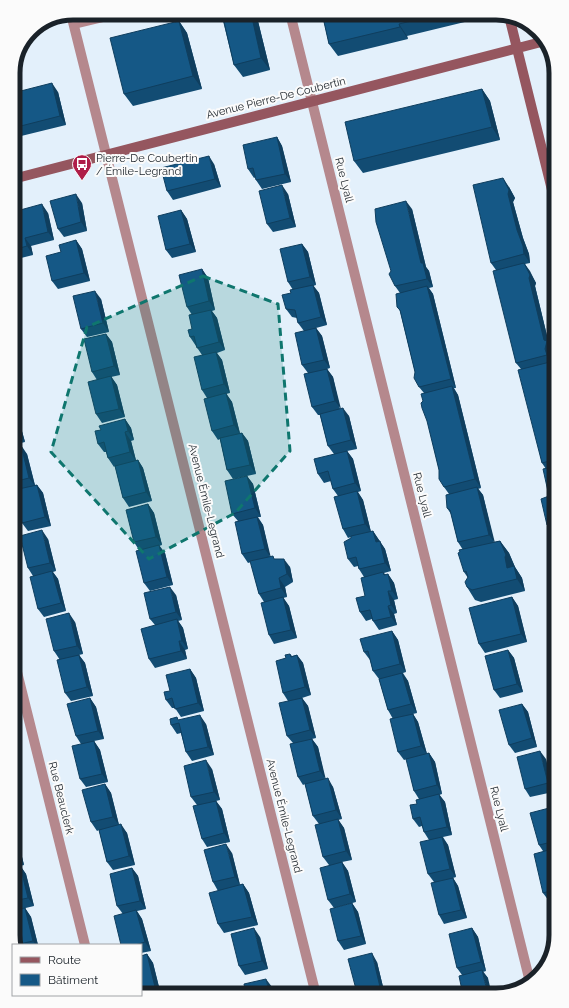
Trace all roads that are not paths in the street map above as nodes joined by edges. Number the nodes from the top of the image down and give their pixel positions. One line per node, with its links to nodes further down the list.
1 (73, 20): 5 (street, Avenue Émile-Legrand)
2 (91, 20): 5 (street)
3 (292, 20): 8 (street, Rue Lyall)
4 (511, 22): 7 (street)
5 (74, 24): 9 (street, Avenue Émile-Legrand)
6 (539, 42): 7 (street, Avenue Pierre-De Coubertin)
7 (517, 48): 8 (street, Avenue Pierre-De Coubertin); 11 (street)
8 (312, 102): 9 (street, Avenue Pierre-De Coubertin); 14 (street, Rue Lyall)
9 (106, 154): 10 (street, Avenue Pierre-De Coubertin); 15 (street, Avenue Émile-Legrand)
10 (20, 177)
11 (549, 178)
12 (20, 684): 13 (street, Rue Beauclerk)
13 (85, 944)
14 (529, 977)
15 (314, 988)

